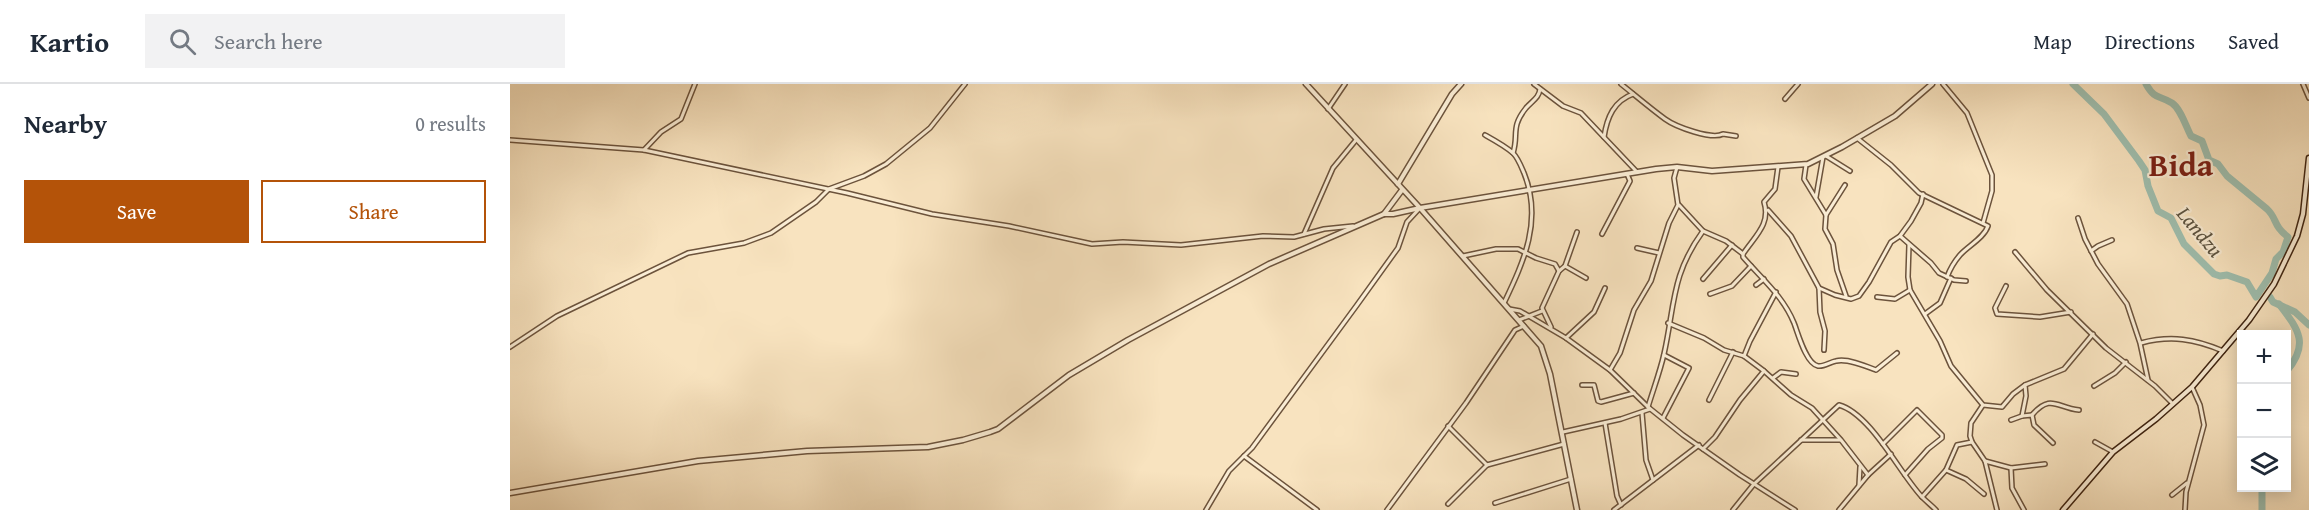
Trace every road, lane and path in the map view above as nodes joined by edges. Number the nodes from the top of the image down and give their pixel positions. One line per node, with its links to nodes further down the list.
1 (695, 84): 23 (street)
2 (965, 84): 35 (street)
3 (1306, 84): 16 (street)
4 (1346, 84): 16 (street)
5 (1461, 84): 33 (street)
6 (1534, 84): 12 (street)
7 (1622, 84): 13 (street)
8 (1798, 84): 15 (street)
9 (1932, 84): 20 (street)
10 (1943, 84): 46 (street)
11 (2303, 84): 14 (street)
12 (1540, 89): 19 (street); 24 (street)
13 (1633, 94): 18 (street); 19 (street)
14 (2309, 98)
15 (1785, 99)
16 (1328, 108): 22 (street)
17 (1485, 135): 24 (street)
18 (1736, 136)
19 (1604, 137): 31 (street)
20 (1857, 138): 25 (street); 38 (street)
21 (510, 140): 23 (street)
22 (1356, 140): 33 (street); 50 (street)
23 (644, 150): 35 (street)
24 (1513, 153): 37 (street)
25 (1825, 156): 27 (street); 30 (street); 39 (street)
26 (2309, 158): 95 (street)
27 (1807, 164): 28 (street); 39 (street)
28 (1778, 166): 29 (street); 42 (street)
29 (1677, 167): 31 (street); 40 (street)
30 (1850, 171)
31 (1637, 172): 32 (street)
32 (1627, 174): 37 (street); 51 (street)
33 (1398, 184): 36 (street)
34 (1845, 185): 44 (street)
35 (829, 189): 50 (street); 93 (street)
36 (1402, 190): 41 (street); 43 (street)
37 (1531, 191): 41 (street); 59 (street)
38 (1923, 195): 46 (street); 52 (street)
39 (1816, 197): 44 (street)
40 (1678, 204): 48 (street); 60 (street)
41 (1420, 208): 43 (street); 62 (street); 136 (street)
42 (1767, 209): 61 (street); 74 (street)
43 (1384, 214): 47 (street)
44 (1826, 215): 78 (street)
45 (2079, 218): 57 (street)
46 (1983, 223): 67 (street)
47 (1353, 226): 50 (street); 150 (street)
48 (1703, 231): 55 (street); 87 (street)
49 (1577, 232): 63 (street)
50 (1304, 234)
51 (1602, 234)
52 (1900, 236): 54 (street); 78 (street)
53 (2112, 240): 57 (street)
54 (1909, 244): 67 (street); 75 (street)
55 (1732, 245): 61 (street); 68 (street)
56 (1637, 248): 60 (street)
57 (2091, 251): 92 (street)
58 (2015, 252): 83 (street)
59 (1525, 253): 62 (street); 65 (street); 80 (street)
60 (1659, 253): 101 (street)
61 (1743, 254): 64 (street)
62 (1463, 256): 80 (street)
63 (1565, 266): 65 (street); 66 (street)
64 (1751, 266): 69 (street); 77 (street)
65 (1559, 271): 82 (street)
66 (1586, 278)
67 (1949, 278): 70 (street); 84 (street)
68 (1703, 279)
69 (1764, 279): 71 (street); 76 (street)
70 (1966, 281)
71 (1756, 285)
72 (2006, 286): 83 (street)
73 (1605, 288): 91 (street)
74 (1819, 288): 78 (street); 94 (street)
75 (1910, 290): 79 (street); 84 (street)
76 (1776, 292): 97 (street); 99 (street)
77 (1710, 294)
78 (1846, 296)
79 (1877, 297)
80 (1503, 303): 81 (street)
81 (1509, 309): 85 (street); 86 (street)
82 (1542, 311): 85 (street); 89 (street)
83 (2072, 312): 90 (street)
84 (1925, 314): 113 (street)
85 (1530, 315): 86 (street); 89 (street)
86 (1519, 320): 88 (street)
87 (1668, 323): 96 (street); 98 (street)
88 (1524, 326): 123 (street); 124 (street)
89 (1552, 328): 91 (street)
90 (2093, 334): 100 (street); 107 (street)
91 (1566, 338): 101 (street)
92 (2140, 343): 95 (street); 105 (street)
93 (510, 347)
94 (1824, 350)
95 (2223, 351): 109 (street)
96 (1733, 352): 99 (street); 111 (street)
97 (1897, 353)
98 (1664, 355): 114 (street); 119 (street)
99 (1744, 356): 102 (street)
100 (2126, 362): 105 (street); 108 (street)
101 (1610, 370): 110 (street)
102 (1764, 371): 104 (street); 133 (street)
103 (1796, 374): 104 (street)
104 (1773, 378): 120 (street)
105 (2148, 382): 112 (street)
106 (1582, 385): 110 (street)
107 (2025, 385): 113 (street); 118 (street)
108 (2094, 386)
109 (2192, 387): 112 (street); 147 (street)
110 (1634, 393): 114 (street)
111 (1710, 400)
112 (2173, 404): 134 (street)
113 (1983, 405): 127 (street)
114 (1649, 408): 116 (street); 119 (street)
115 (2079, 410): 117 (street)
116 (1642, 413): 122 (street); 146 (street)
117 (2032, 415): 118 (street); 129 (street)
118 (2022, 416): 121 (street)
119 (1663, 417): 132 (street)
120 (1822, 419): 125 (street); 126 (street); 131 (street)
121 (2011, 420)
122 (1605, 423): 124 (street); 156 (street)
123 (1448, 426): 139 (street); 159 (street)
124 (1563, 432): 130 (street)
125 (1801, 440): 126 (street); 148 (street)
126 (1841, 440): 140 (street)
127 (1971, 442): 137 (street); 142 (street)
128 (2095, 442): 134 (street)
129 (2053, 443)
130 (1564, 444): 139 (street); 145 (street)
131 (1882, 444): 135 (street); 144 (street)
132 (1699, 445): 133 (street); 146 (street)
133 (1702, 449): 148 (street)
134 (2112, 452): 168 (street)
135 (1891, 454): 143 (street); 144 (street)
136 (1244, 456): 157 (street); 158 (street)
137 (1985, 461): 141 (street); 166 (street)
138 (2045, 464): 141 (street)
139 (1486, 465): 155 (street)
140 (1860, 465): 143 (street); 149 (street)
141 (2011, 468): 167 (street)
142 (1946, 470): 151 (street); 153 (street)
143 (1868, 475): 149 (street)
144 (1905, 475): 153 (street)
145 (1571, 479): 154 (street); 160 (street)
146 (1653, 480): 156 (street)
147 (2189, 482): 152 (street); 169 (street)
148 (1754, 483): 162 (street); 163 (street)
149 (1858, 485): 164 (street)
150 (510, 493)
151 (1984, 494)
152 (2172, 495)
153 (1922, 497): 165 (street)
154 (1496, 503)
155 (1448, 504)
156 (1621, 505): 161 (street)
157 (1206, 510)
158 (1317, 510)
159 (1387, 510)
160 (1577, 510)
161 (1614, 510)
162 (1733, 510)
163 (1795, 510)
164 (1839, 510)
165 (1936, 510)
166 (1997, 510)
167 (2024, 510)
168 (2063, 510)
169 (2185, 510)

